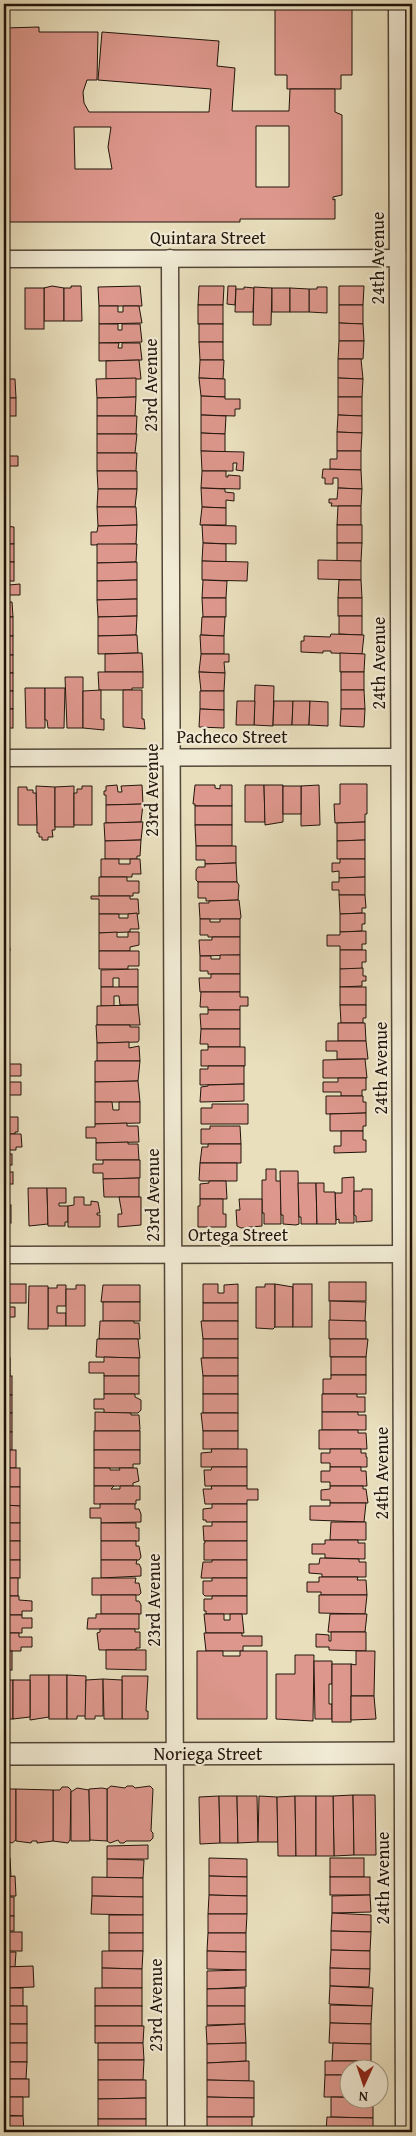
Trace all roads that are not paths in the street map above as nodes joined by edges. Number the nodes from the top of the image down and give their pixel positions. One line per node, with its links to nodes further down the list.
1 (397, 4): 3 (street, 24th Avenue)
2 (170, 258): 3 (street, Quintara Street); 4 (street, Quintara Street); 5 (street, 23rd Avenue)
3 (405, 258): 6 (street, 24th Avenue)
4 (4, 259)
5 (172, 757): 6 (street, Pacheco Street); 7 (street, Pacheco Street); 10 (street, 23rd Avenue)
6 (400, 757): 8 (street, 24th Avenue)
7 (4, 758)
8 (407, 1254): 10 (street, Ortega Street); 11 (street, 24th Avenue)
9 (4, 1255): 10 (street, Ortega Street)
10 (173, 1255): 13 (street, 23rd Avenue)
11 (408, 1753): 13 (street, Noriega Street); 15 (street, 24th Avenue)
12 (4, 1754): 13 (street, Noriega Street)
13 (175, 1754): 14 (street, 23rd Avenue)
14 (176, 2132)
15 (404, 2132)

